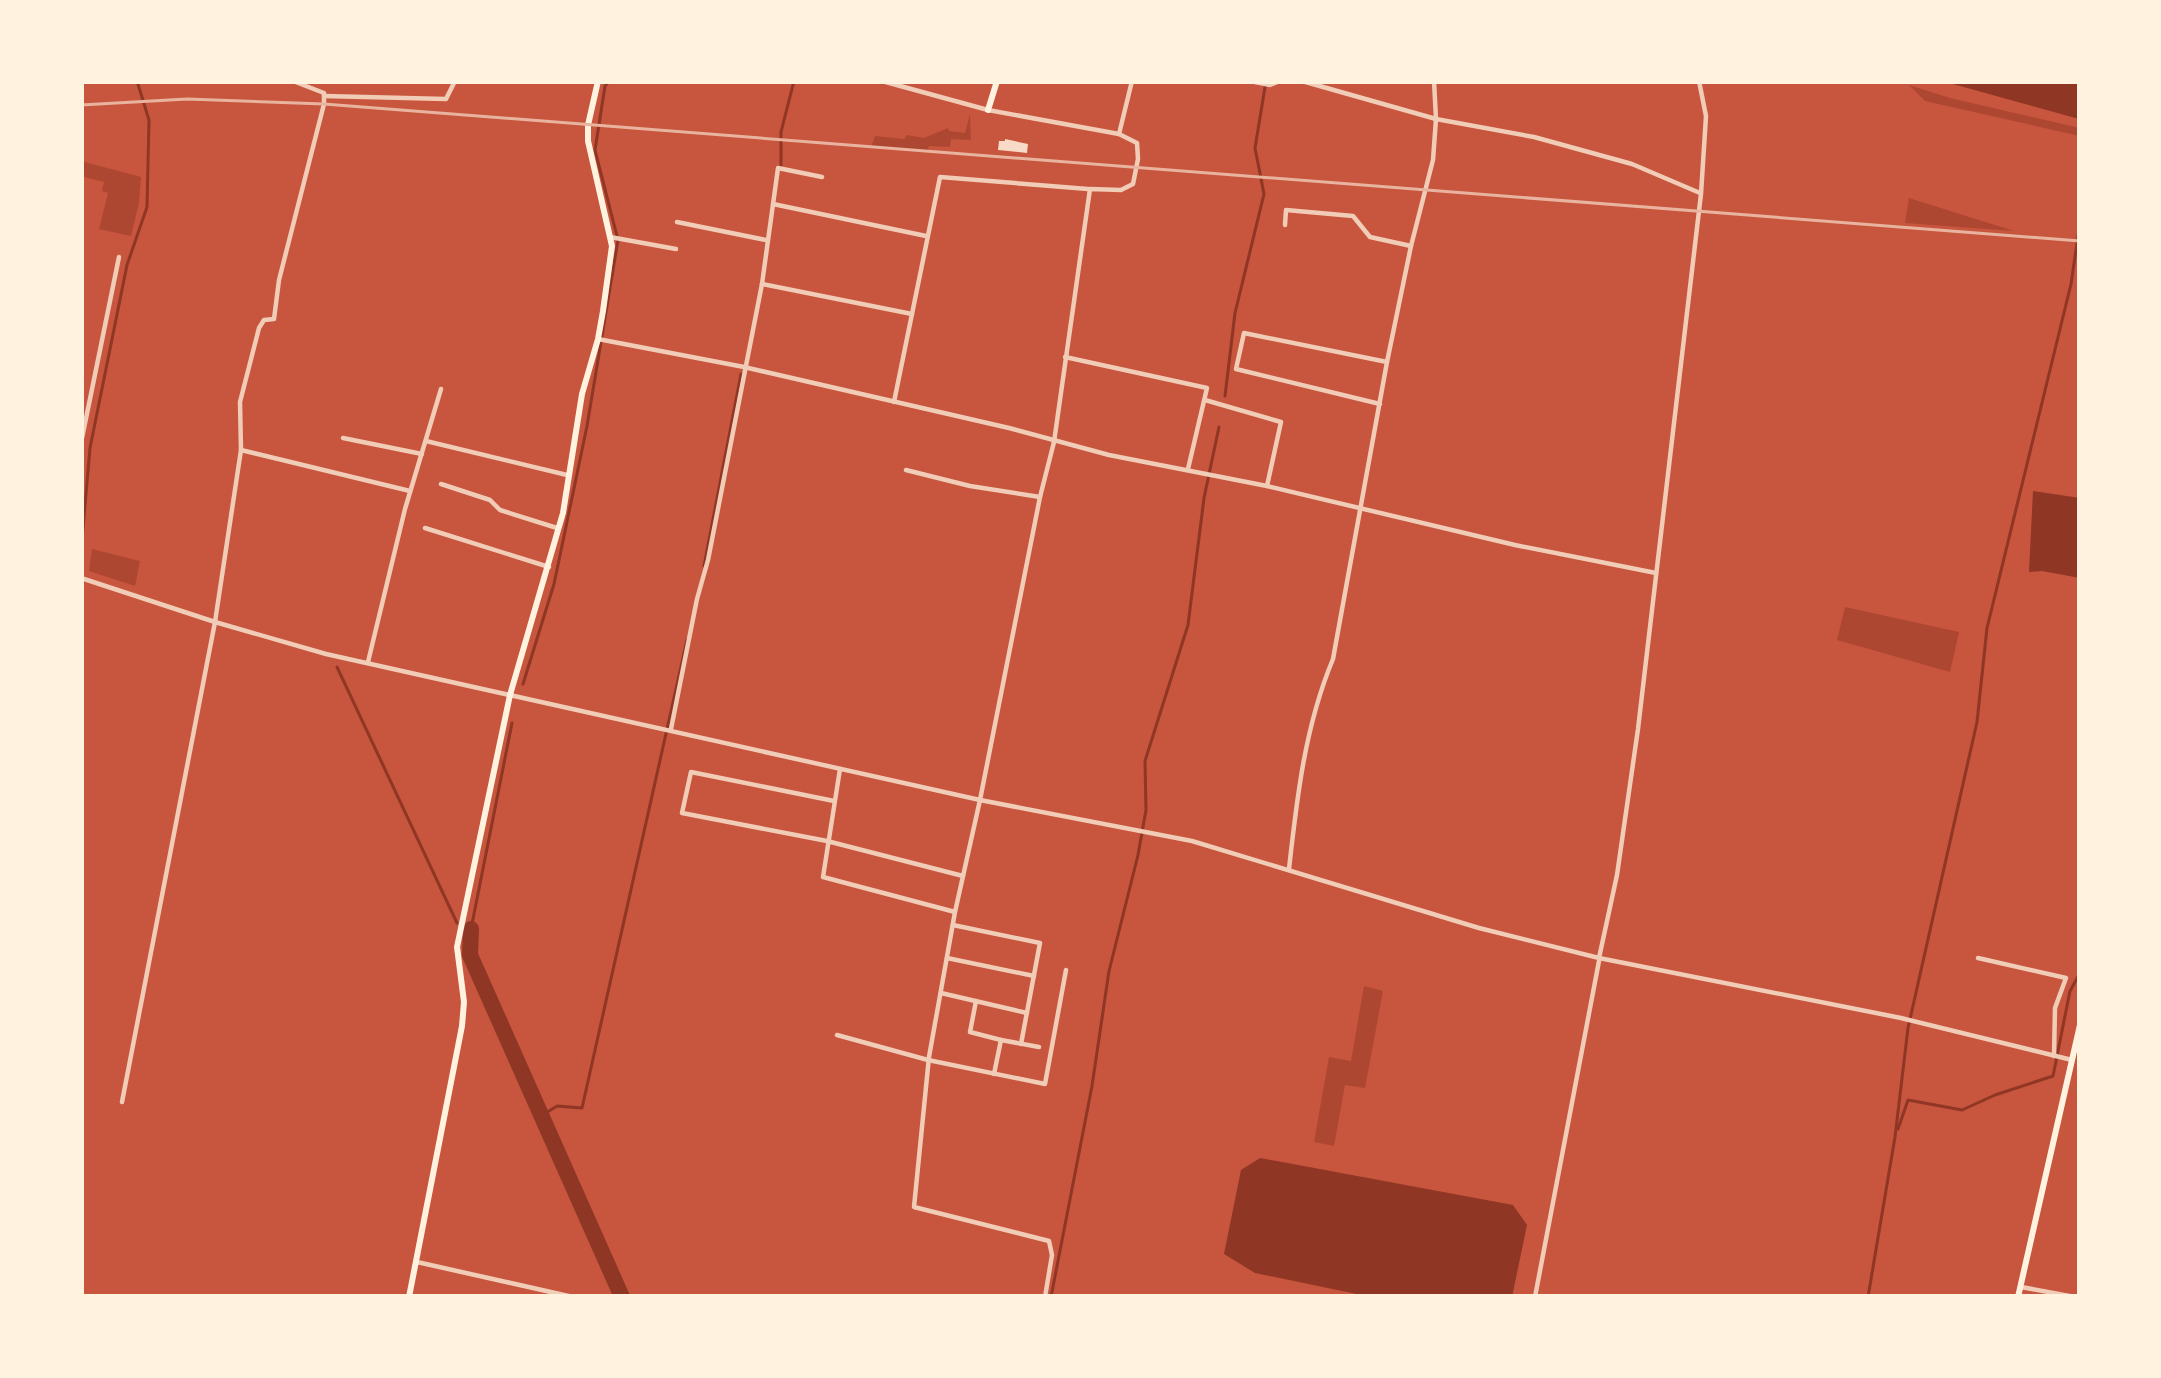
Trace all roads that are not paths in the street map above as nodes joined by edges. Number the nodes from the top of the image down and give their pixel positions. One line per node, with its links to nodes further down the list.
1 (293, 81): 12 (street)
2 (455, 81): 12 (street)
3 (598, 81): 23 (main road)
4 (882, 81): 13 (street)
5 (997, 81): 13 (main road)
6 (1132, 81): 15 (street)
7 (1250, 81): 8 (street)
8 (1280, 81)
9 (1302, 81): 14 (street)
10 (1433, 81): 14 (street)
11 (1699, 81): 18 (street)
12 (324, 96): 42 (street)
13 (988, 110): 15 (street)
14 (1436, 119): 18 (street); 25 (street)
15 (1119, 134): 17 (street)
16 (822, 177): 19 (street)
17 (1090, 189): 22 (street); 31 (street)
18 (1701, 194): 55 (street)
19 (772, 203): 22 (street); 24 (street)
20 (677, 222): 24 (street)
21 (1285, 225): 25 (street)
22 (926, 236): 29 (street)
23 (610, 237): 26 (street); 30 (main road)
24 (767, 241): 28 (street)
25 (1411, 246): 32 (street)
26 (676, 249)
27 (119, 256): 41 (street)
28 (762, 284): 29 (street); 33 (street)
29 (912, 314): 36 (street)
30 (598, 339): 33 (street); 46 (main road)
31 (1065, 357): 35 (street); 40 (street)
32 (1387, 362): 37 (street); 37 (street)
33 (744, 368): 36 (street); 60 (street)
34 (441, 389): 39 (street)
35 (1204, 400): 44 (street); 48 (street)
36 (894, 402): 40 (street)
37 (1380, 404): 51 (street)
38 (343, 438): 43 (street)
39 (426, 441): 43 (street); 46 (street)
40 (1054, 442): 44 (street); 50 (street)
41 (81, 443)
42 (241, 450): 49 (street); 57 (street)
43 (422, 454): 49 (street)
44 (1188, 469): 48 (street)
45 (906, 470): 50 (street)
46 (569, 476): 53 (main road)
47 (441, 484): 53 (street)
48 (1267, 486): 51 (street)
49 (410, 491): 58 (street)
50 (1040, 497): 62 (street)
51 (1363, 506): 55 (street); 65 (street)
52 (425, 528): 54 (street)
53 (560, 529): 54 (main road)
54 (549, 567): 59 (main road)
55 (1656, 573): 70 (street)
56 (82, 578): 57 (street)
57 (215, 622): 58 (street); 85 (street)
58 (368, 662): 59 (street)
59 (510, 695): 60 (street); 86 (main road)
60 (671, 729): 61 (street)
61 (840, 769): 62 (street); 63 (street)
62 (980, 800): 65 (street); 66 (street)
63 (834, 801): 64 (street); 64 (street)
64 (827, 841): 66 (street); 67 (street)
65 (1288, 870): 70 (street)
66 (962, 876): 67 (street)
67 (955, 912): 68 (street)
68 (953, 925): 69 (street); 73 (street)
69 (947, 958): 73 (street); 74 (street)
70 (1599, 958): 82 (street); 91 (street)
71 (1978, 958): 82 (street)
72 (1066, 970): 84 (street)
73 (1034, 976): 76 (street)
74 (941, 993): 75 (street); 83 (street)
75 (976, 1001): 76 (street); 79 (street)
76 (1027, 1012): 80 (street)
77 (2080, 1025): 82 (main road)
78 (837, 1035): 83 (street)
79 (1001, 1040): 80 (street); 84 (street)
80 (1021, 1043): 81 (street)
81 (1039, 1047)
82 (2063, 1058): 87 (main road)
83 (928, 1060): 84 (street); 90 (street)
84 (994, 1074)
85 (122, 1102)
86 (417, 1262): 88 (main road); 89 (street)
87 (2019, 1292): 92 (street)
88 (409, 1297)
89 (573, 1297)
90 (1045, 1297)
91 (1535, 1297)
92 (2075, 1297)

